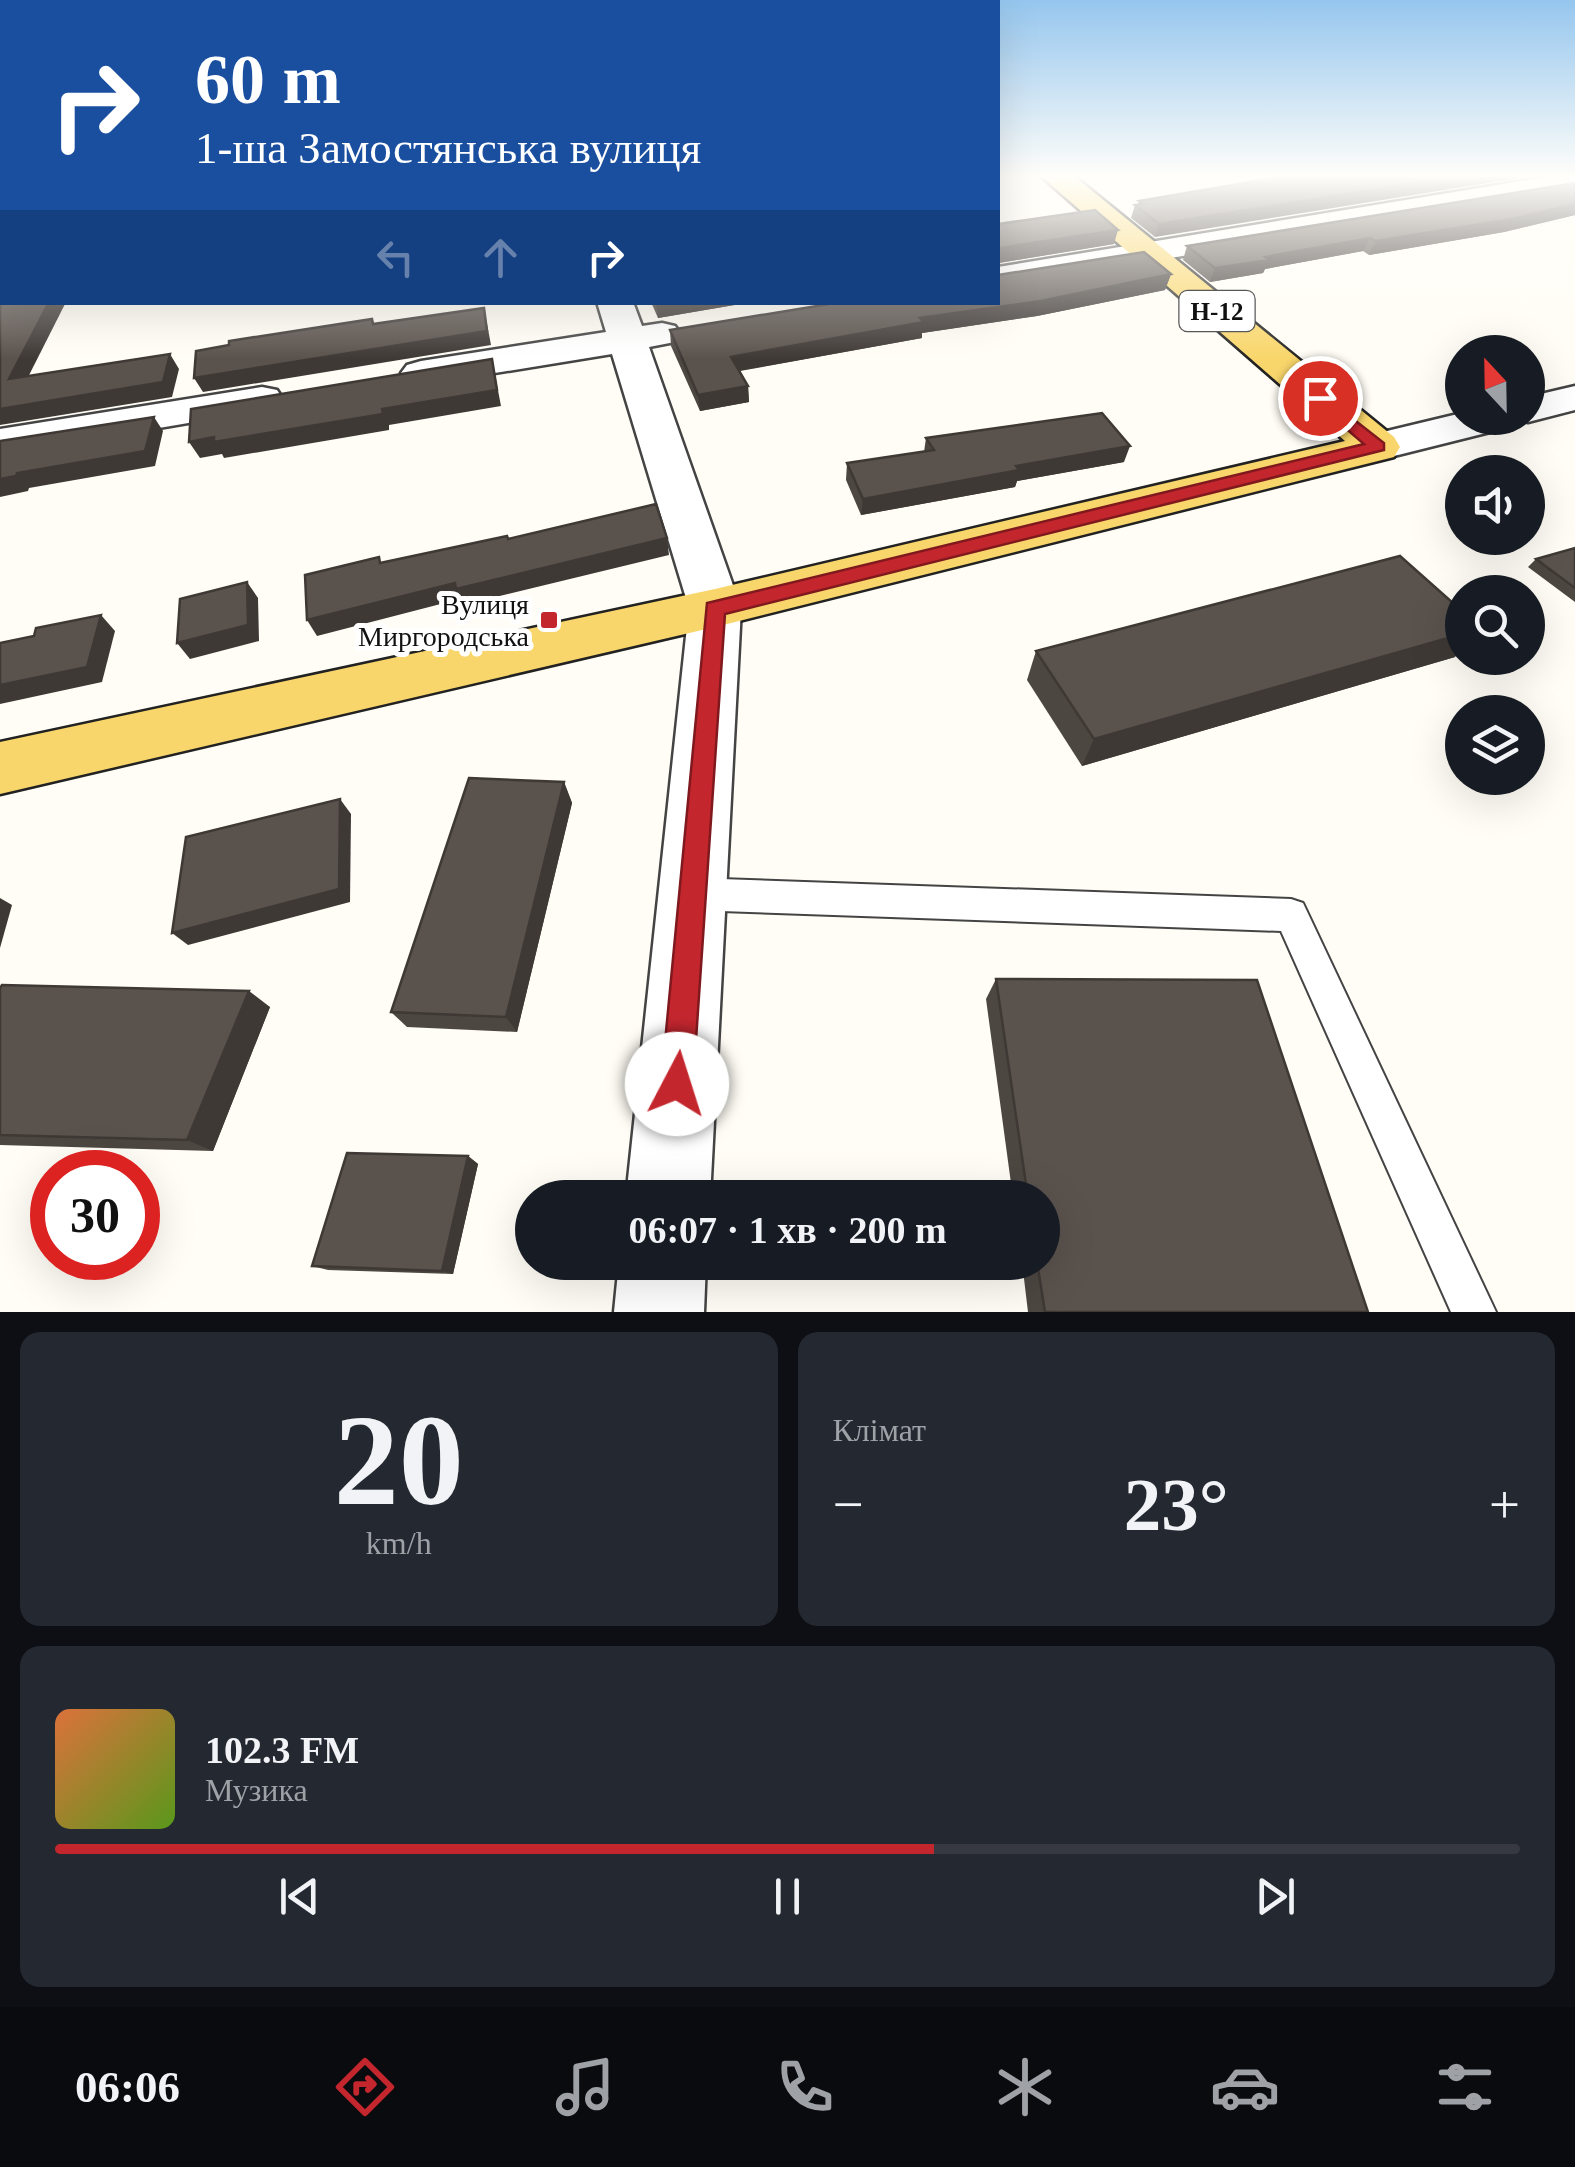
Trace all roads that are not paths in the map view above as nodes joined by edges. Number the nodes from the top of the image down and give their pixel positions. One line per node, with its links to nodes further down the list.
1 (1129, 237): 3 (main road, Н-12)
2 (1236, 237): 3 (street)
3 (1147, 252): 4 (street); 13 (main road, Н-12)
4 (1000, 277)
5 (622, 321): 6 (street); 7 (street); 14 (street)
6 (702, 327)
7 (394, 378)
8 (295, 394): 12 (street)
9 (1575, 398): 10 (street)
10 (1545, 406)
11 (1445, 430): 13 (street)
12 (0, 442)
13 (1378, 446): 14 (main road)
14 (714, 608): 15 (main road); 16 (street)
15 (0, 768)
16 (692, 894): 17 (street); 20 (lane)
17 (669, 1180)
18 (661, 1280): 19 (street)
19 (659, 1312)
20 (1474, 1312)

